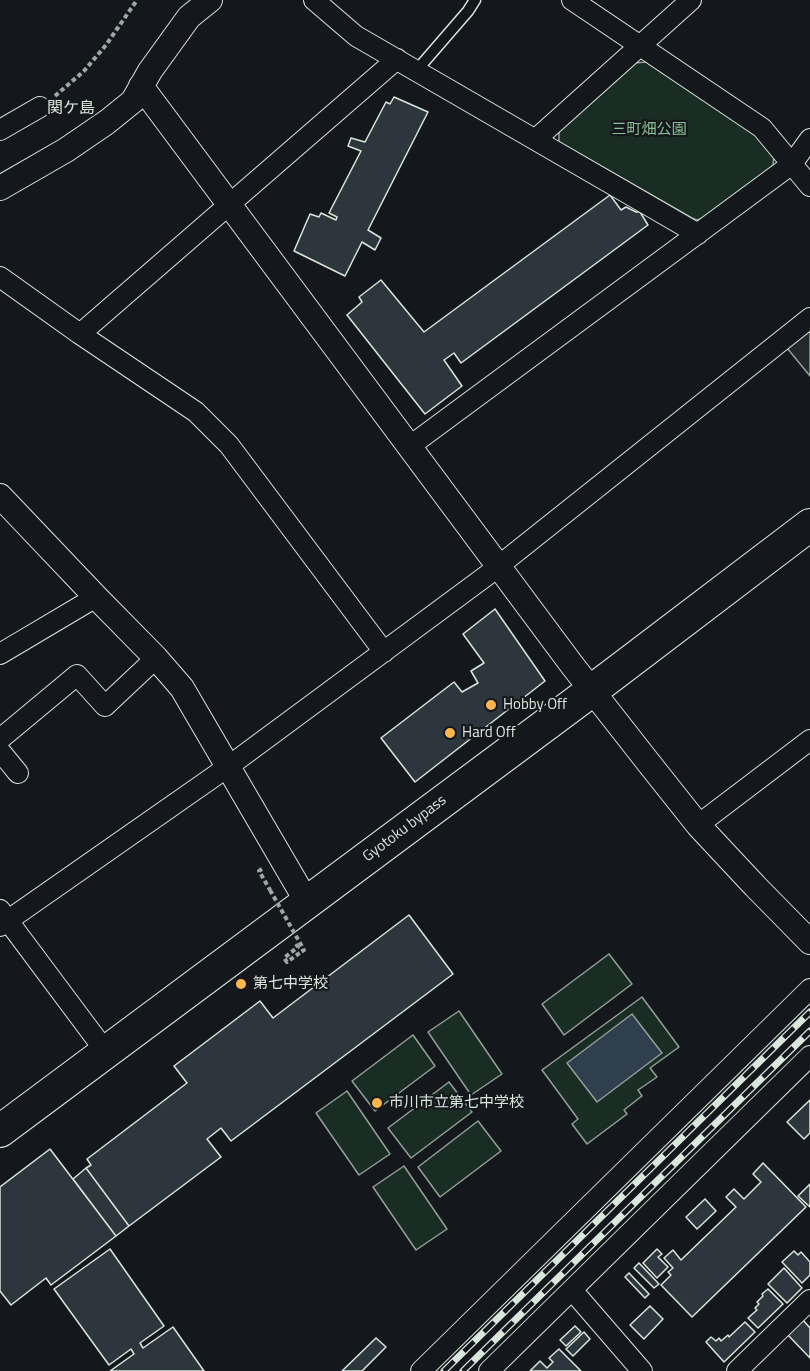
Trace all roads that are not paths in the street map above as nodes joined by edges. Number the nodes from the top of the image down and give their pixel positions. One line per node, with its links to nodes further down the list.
1 (210, 0): 9 (street)
2 (314, 0): 7 (street)
3 (476, 0): 8 (lane)
4 (572, 0): 6 (street)
5 (691, 0): 6 (street)
6 (640, 46): 12 (street); 14 (street)
7 (398, 59): 8 (street); 17 (street)
8 (417, 70): 12 (street)
9 (141, 87): 16 (street); 17 (street)
10 (40, 107): 11 (street)
11 (0, 130)
12 (536, 139): 18 (street)
13 (810, 139): 14 (street)
14 (792, 164): 15 (street); 18 (street)
15 (810, 186)
16 (0, 188)
17 (230, 204): 21 (street); 22 (street)
18 (698, 234): 22 (street)
19 (0, 277): 21 (street)
20 (810, 318): 25 (street)
21 (80, 334): 27 (street)
22 (410, 446): 25 (street)
23 (0, 496): 26 (street)
24 (810, 525): 30 (main road, Gyotoku bypass)
25 (500, 566): 27 (street); 30 (street)
26 (96, 597): 28 (street); 29 (street)
27 (384, 652): 34 (street)
28 (0, 654)
29 (156, 658): 31 (street); 34 (street)
30 (592, 690): 36 (street); 37 (main road, Gyotoku bypass)
31 (0, 739)
32 (810, 740): 36 (street)
33 (0, 751): 35 (street)
34 (229, 766): 37 (street); 38 (street)
35 (18, 773)
36 (698, 825): 39 (street)
37 (307, 902): 41 (main road, Gyotoku bypass)
38 (3, 919): 41 (street)
39 (810, 942)
40 (810, 989): 46 (street)
41 (106, 1052): 43 (main road, Gyotoku bypass)
42 (810, 1056): 44 (street)
43 (0, 1131)
44 (572, 1290): 47 (street); 48 (street)
45 (810, 1300): 49 (street)
46 (421, 1371)
47 (489, 1371)
48 (642, 1371)
49 (737, 1371)

